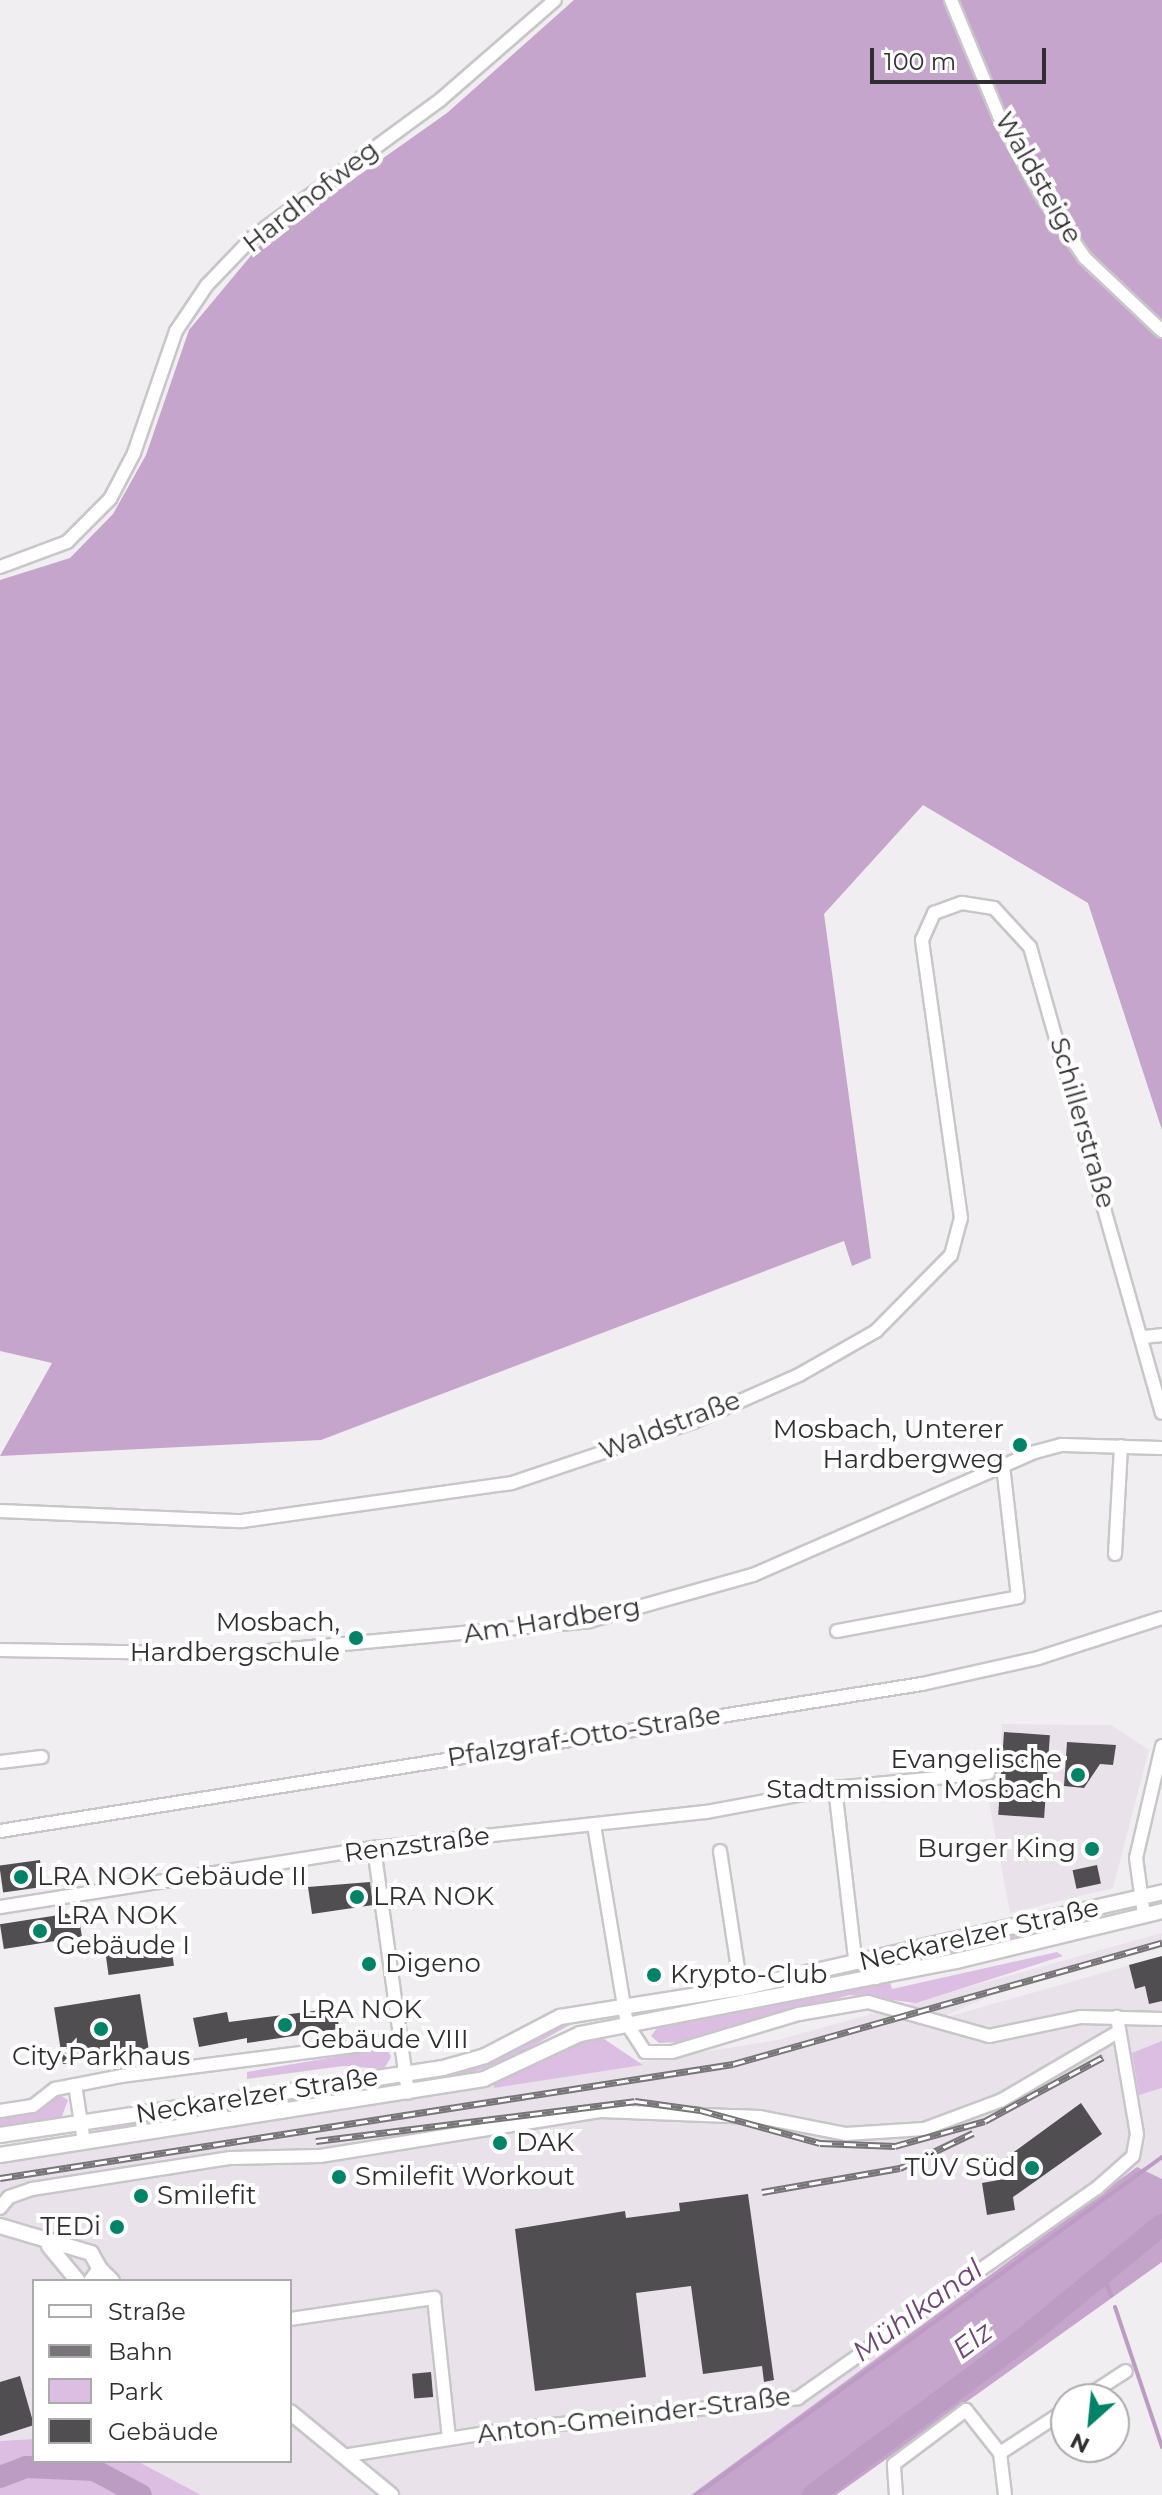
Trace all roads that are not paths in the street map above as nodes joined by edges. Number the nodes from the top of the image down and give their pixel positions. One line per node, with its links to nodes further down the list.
1 (555, 0): 4 (street, Hardhofweg)
2 (951, 0): 3 (street, Waldsteige)
3 (1162, 331)
4 (0, 567)
5 (934, 913): 7 (street, Schillerstraße); 12 (street, Waldstraße)
6 (1162, 1335): 7 (street)
7 (1144, 1337): 8 (street, Schillerstraße)
8 (1162, 1413)
9 (1121, 1446): 10 (street, Am Hardberg); 11 (street, Am Hardberg); 13 (street)
10 (1162, 1448)
11 (1003, 1465): 15 (street); 16 (street, Am Hardberg)
12 (0, 1511)
13 (1115, 1554)
14 (1162, 1618): 23 (street, Pfalzgraf-Otto-Straße)
15 (837, 1631)
16 (0, 1650)
17 (1162, 1746): 27 (street)
18 (42, 1757): 19 (street)
19 (0, 1762)
20 (988, 1773): 21 (street, Renzstraße)
21 (835, 1788): 22 (street, Renzstraße); 31 (street)
22 (594, 1825): 24 (street, Renzstraße); 34 (street)
23 (0, 1831)
24 (374, 1848): 28 (street, Renzstraße); 39 (street)
25 (720, 1851): 33 (street)
26 (1162, 1892): 27 (main road, Neckarelzer Straße)
27 (1140, 1897): 30 (street); 31 (main road, Neckarelzer Straße)
28 (0, 1907)
29 (1162, 1911): 30 (main road)
30 (1144, 1915): 32 (main road)
31 (859, 1963): 32 (street); 33 (main road, Neckarelzer Straße)
32 (876, 1978): 37 (main road)
33 (741, 1988): 34 (main road, Neckarelzer Straße)
34 (623, 1997): 37 (street); 40 (main road, Neckarelzer Straße)
35 (1117, 2017): 36 (street); 37 (street); 38 (street, Anton-Gmeinder-Straße)
36 (1162, 2019)
37 (627, 2024): 42 (main road)
38 (1116, 2033): 48 (street); 60 (street, Anton-Gmeinder-Straße)
39 (403, 2040): 40 (street); 41 (street)
40 (406, 2072): 42 (street); 44 (main road, Neckarelzer Straße)
41 (75, 2085): 43 (street); 44 (street)
42 (408, 2093): 46 (main road)
43 (0, 2111)
44 (81, 2123): 45 (main road, Neckarelzer Straße); 46 (street)
45 (0, 2135)
46 (84, 2142): 47 (main road)
47 (0, 2155)
48 (0, 2208)
49 (0, 2226): 50 (main road)
50 (46, 2243): 51 (main road); 52 (main road)
51 (81, 2251): 52 (main road); 53 (main road)
52 (69, 2266): 54 (main road)
53 (95, 2275)
54 (77, 2279)
55 (292, 2319): 60 (street)
56 (1126, 2371): 57 (street)
57 (1108, 2383)
58 (292, 2413): 62 (main road)
59 (1050, 2420): 61 (street)
60 (449, 2438): 62 (street, Anton-Gmeinder-Straße)
61 (1000, 2453): 64 (street); 65 (street)
62 (349, 2455): 63 (main road)
63 (391, 2495)
64 (896, 2495)
65 (1005, 2495)

